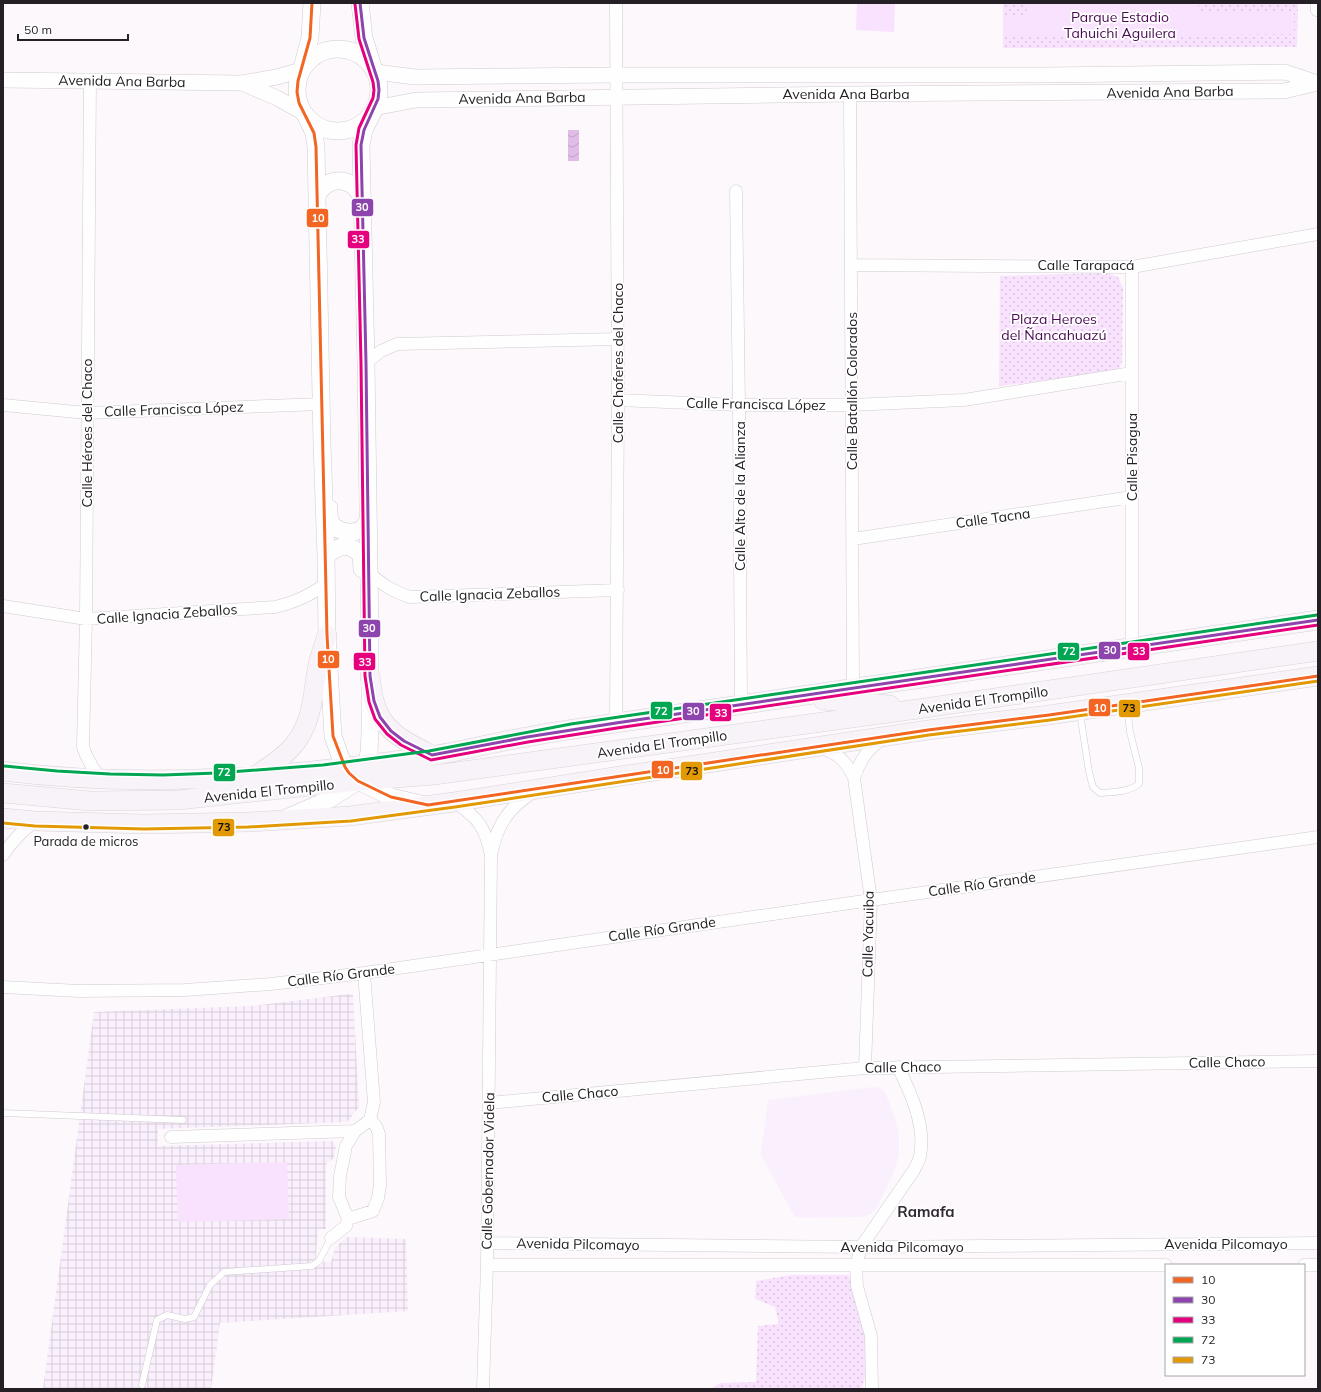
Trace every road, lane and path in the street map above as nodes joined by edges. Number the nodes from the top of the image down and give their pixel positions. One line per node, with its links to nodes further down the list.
1 (312, 3): 6 (main road)
2 (360, 3): 7 (main road)
3 (616, 3): 8 (street, Calle Choferes del Chaco)
4 (1318, 3): 5 (street)
5 (1318, 9)
6 (301, 69): 7 (main road); 13 (street, Avenida Ana Barba); 20 (main road)
7 (375, 71): 8 (street, Avenida Ana Barba); 19 (main road)
8 (616, 75): 9 (street, Avenida Ana Barba); 18 (street, Calle Choferes del Chaco)
9 (868, 75): 10 (street, Avenida Ana Barba); 17 (street)
10 (1043, 75): 14 (street, Avenida Ana Barba); 15 (street)
11 (3, 80): 12 (street, Avenida Ana Barba)
12 (90, 81): 13 (street, Avenida Ana Barba); 35 (street, Calle Héroes del Chaco)
13 (241, 83): 20 (street, Avenida Ana Barba)
14 (1318, 83): 15 (street, Avenida Ana Barba)
15 (1043, 93): 17 (street, Avenida Ana Barba)
16 (850, 94): 17 (street, Avenida Ana Barba); 18 (street, Avenida Ana Barba); 25 (street, Calle Batallón Colorados)
17 (869, 94)
18 (616, 97): 19 (street, Avenida Ana Barba); 27 (street, Calle Choferes del Chaco)
19 (374, 110): 20 (main road); 22 (main road)
20 (305, 114): 23 (main road)
21 (736, 191): 33 (street, Calle Alto de la Alianza)
22 (361, 195): 23 (main road); 28 (main road)
23 (317, 196): 31 (main road)
24 (1318, 234): 26 (street, Calle Tarapacá)
25 (851, 265): 26 (street, Calle Tarapacá); 34 (street, Calle Batallón Colorados)
26 (1132, 267): 29 (street, Calle Pisagua)
27 (618, 339): 28 (street); 30 (street, Calle Choferes del Chaco)
28 (366, 363): 38 (main road)
29 (1132, 373): 34 (street, Calle Francisca López); 37 (street, Calle Pisagua)
30 (618, 400): 33 (street, Calle Francisca López); 43 (street, Calle Choferes del Chaco)
31 (322, 404): 35 (street, Calle Francisca López); 36 (main road)
32 (3, 405): 35 (street, Calle Francisca López)
33 (739, 405): 34 (street, Calle Francisca López); 55 (street, Calle Alto de la Alianza)
34 (851, 405): 39 (street, Calle Batallón Colorados)
35 (87, 413): 45 (street, Calle Héroes del Chaco)
36 (322, 444): 38 (main road); 40 (main road)
37 (1132, 497): 39 (street, Calle Tacna); 49 (street, Calle Pisagua)
38 (368, 522): 41 (main road)
39 (853, 539): 53 (street, Calle Batallón Colorados)
40 (326, 556): 42 (main road); 47 (main road)
41 (369, 573): 43 (street, Calle Ignacia Zeballos); 47 (main road)
42 (326, 584): 45 (street, Calle Ignacia Zeballos); 48 (main road)
43 (618, 590): 59 (street, Calle Choferes del Chaco)
44 (3, 606): 45 (street, Calle Ignacia Zeballos)
45 (86, 619): 68 (street, Calle Héroes del Chaco)
46 (1318, 620): 49 (main road, Avenida El Trompillo)
47 (370, 628): 51 (main road)
48 (327, 635): 64 (main road); 66 (main road)
49 (1132, 647): 53 (main road, Avenida El Trompillo)
50 (1318, 651): 57 (main road, Avenida El Trompillo)
51 (370, 676): 62 (main road); 63 (main road)
52 (1318, 676): 56 (main road, Avenida El Trompillo)
53 (853, 688): 54 (main road, Avenida El Trompillo)
54 (793, 698): 55 (main road, Avenida El Trompillo); 57 (main road)
55 (741, 704): 59 (main road, Avenida El Trompillo)
56 (1126, 704): 58 (main road, Avenida El Trompillo); 58 (lane)
57 (925, 708): 69 (main road, Avenida El Trompillo)
58 (1080, 711): 60 (main road, Avenida El Trompillo)
59 (616, 722): 62 (main road, Avenida El Trompillo)
60 (886, 737): 61 (main road, Avenida El Trompillo); 67 (street, Calle Yacuiba)
61 (816, 747): 67 (street, Calle Yacuiba); 70 (main road, Avenida El Trompillo)
62 (432, 755): 63 (main road, Avenida El Trompillo)
63 (366, 764): 64 (main road, Avenida El Trompillo); 69 (main road)
64 (345, 767): 66 (main road, Avenida El Trompillo); 69 (main road)
65 (3, 772): 68 (main road, Avenida El Trompillo)
66 (255, 776): 68 (main road, Avenida El Trompillo); 72 (main road)
67 (854, 778): 81 (street, Calle Yacuiba)
68 (101, 779)
69 (358, 781): 72 (main road, Avenida El Trompillo); 74 (main road); 76 (main road)
70 (538, 789): 73 (main road, Avenida El Trompillo); 80 (street)
71 (3, 793): 72 (main road, Avenida El Trompillo)
72 (225, 796)
73 (454, 802): 74 (main road, Avenida El Trompillo); 80 (street)
74 (428, 806): 76 (main road, Avenida El Trompillo)
75 (3, 818): 77 (main road, Avenida El Trompillo)
76 (281, 820): 77 (main road, Avenida El Trompillo)
77 (35, 821): 79 (street)
78 (1318, 837): 81 (street, Calle Río Grande)
79 (3, 856)
80 (491, 856): 82 (street, Calle Gobernador Videla)
81 (871, 900): 82 (street, Calle Río Grande); 87 (street, Calle Yacuiba)
82 (491, 954): 83 (street, Calle Río Grande); 88 (street, Calle Gobernador Videla)
83 (364, 973): 84 (street, Calle Río Grande); 91 (street)
84 (3, 987)
85 (1318, 1061): 86 (street, Calle Chaco)
86 (898, 1067): 87 (street, Calle Chaco); 98 (street)
87 (864, 1068): 88 (street, Calle Chaco)
88 (489, 1103): 97 (street, Calle Gobernador Videla)
89 (3, 1113): 90 (lane)
90 (183, 1120)
91 (370, 1120): 92 (street); 94 (street)
92 (355, 1131): 93 (street); 94 (street)
93 (171, 1137)
94 (348, 1219): 95 (street)
95 (331, 1238): 104 (lane)
96 (1318, 1243): 98 (street, Avenida Pilcomayo)
97 (487, 1244): 98 (street, Avenida Pilcomayo); 99 (street, Calle Gobernador Videla)
98 (860, 1247): 103 (street)
99 (488, 1265): 103 (street, Avenida Pilcomayo); 105 (street, Calle Gobernador Videla)
100 (1165, 1265): 103 (street, Avenida Pilcomayo)
101 (1305, 1265): 102 (street, Avenida Pilcomayo)
102 (1318, 1265)
103 (856, 1266): 106 (street)
104 (142, 1385)
105 (483, 1389)
106 (872, 1389)

